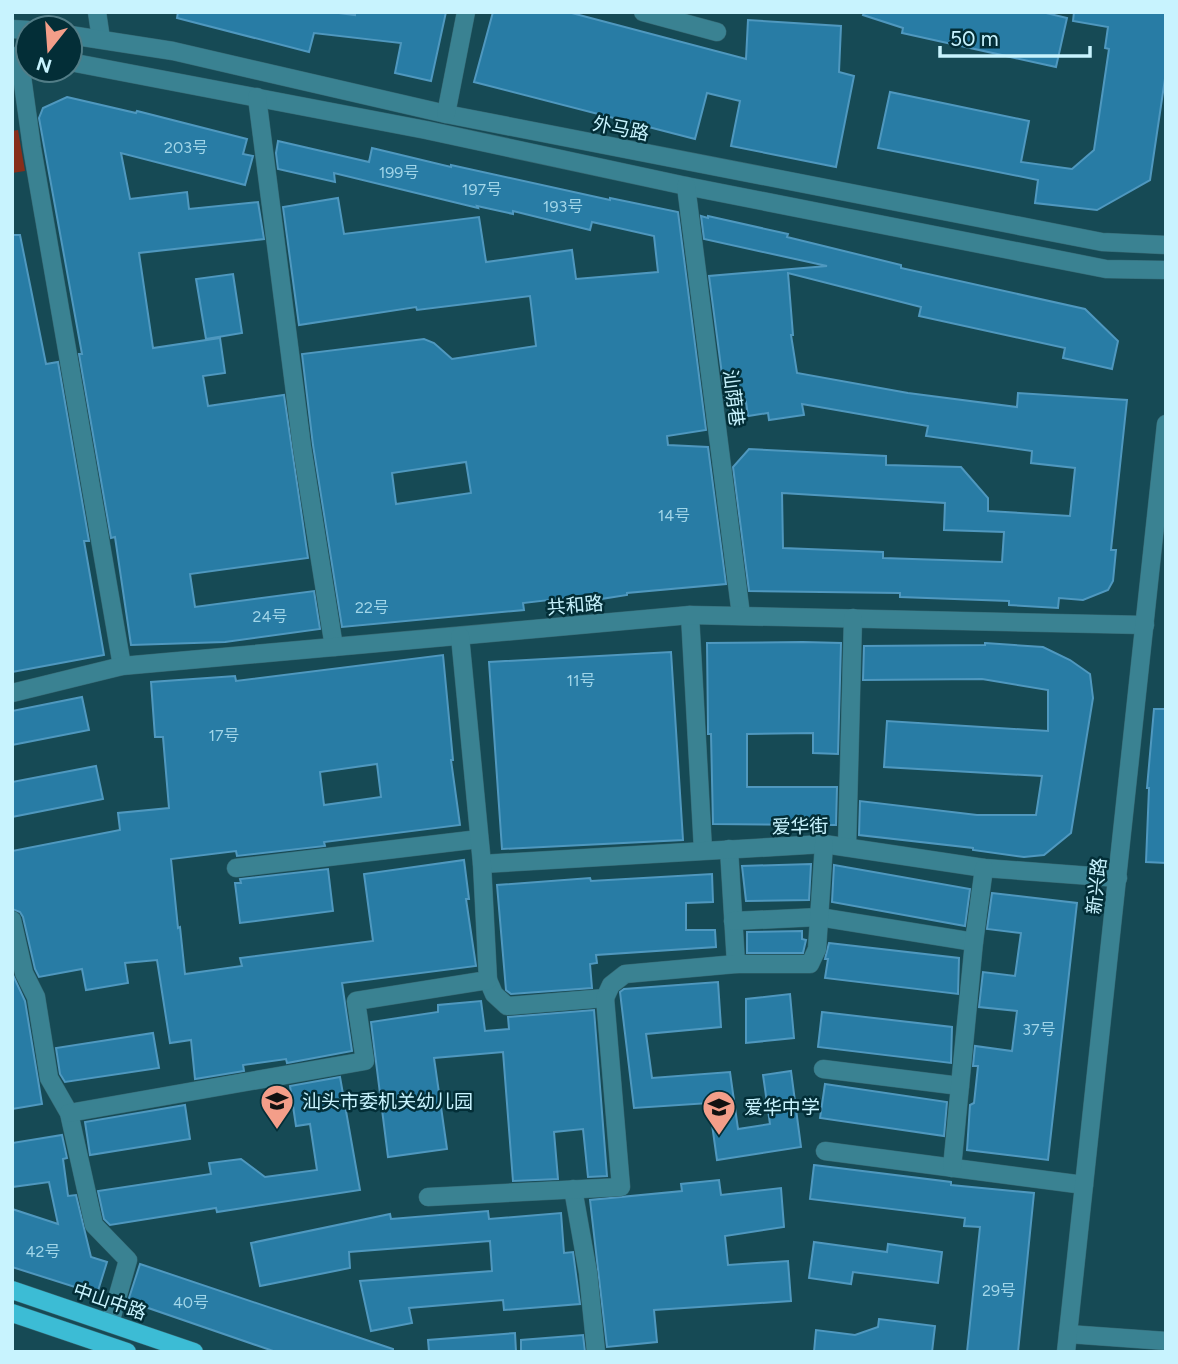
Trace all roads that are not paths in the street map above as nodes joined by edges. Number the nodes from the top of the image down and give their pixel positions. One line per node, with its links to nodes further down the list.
1 (97, 12): 6 (street)
2 (466, 12): 10 (street)
3 (643, 12): 4 (street)
4 (717, 32)
5 (84, 36): 6 (street, 外马路)
6 (101, 38): 10 (street, 外马路)
7 (84, 65): 9 (street)
8 (24, 84): 21 (street)
9 (257, 97): 11 (street); 20 (street)
10 (446, 114): 12 (street, 外马路)
11 (686, 186): 13 (street); 16 (street, 汕荫巷)
12 (1166, 245)
13 (1166, 270)
14 (1166, 424): 18 (street, 新兴路)
15 (690, 615): 16 (street, 共和路); 19 (street, 共和路); 27 (street)
16 (741, 615): 17 (street, 共和路)
17 (853, 618): 18 (street, 共和路); 25 (street)
18 (1145, 625): 31 (street, 新兴路)
19 (460, 636): 20 (street, 共和路); 23 (street)
20 (334, 647): 21 (street, 共和路)
21 (122, 666): 22 (street, 共和路)
22 (12, 693)
23 (479, 839): 28 (street); 29 (street)
24 (824, 844): 25 (street, 爱华街); 26 (street, 爱华街); 32 (street)
25 (847, 848): 30 (street, 爱华街)
26 (729, 849): 27 (street, 爱华街); 34 (street)
27 (703, 850): 28 (street, 爱华街)
28 (482, 864): 37 (street)
29 (236, 868)
30 (984, 868): 31 (street, 爱华街); 35 (street)
31 (1118, 878): 44 (street, 新兴路)
32 (819, 917): 34 (street); 35 (street); 36 (street)
33 (12, 920): 41 (street)
34 (733, 921): 36 (street)
35 (974, 942): 40 (street)
36 (736, 964): 38 (street)
37 (488, 980): 38 (street); 41 (street)
38 (605, 998): 45 (street)
39 (823, 1069): 40 (street)
40 (960, 1086): 43 (street)
41 (69, 1113): 49 (street)
42 (825, 1151): 43 (street)
43 (952, 1168): 44 (street)
44 (1084, 1185): 51 (street, 新兴路)
45 (573, 1189): 46 (street); 54 (street)
46 (428, 1197)
47 (12, 1290): 49 (main road, 中山中路)
48 (12, 1313): 52 (main road)
49 (110, 1323): 53 (main road, 中山中路)
50 (1166, 1341): 51 (street)
51 (1067, 1343)
52 (127, 1352)
53 (194, 1352)
54 (596, 1352)

